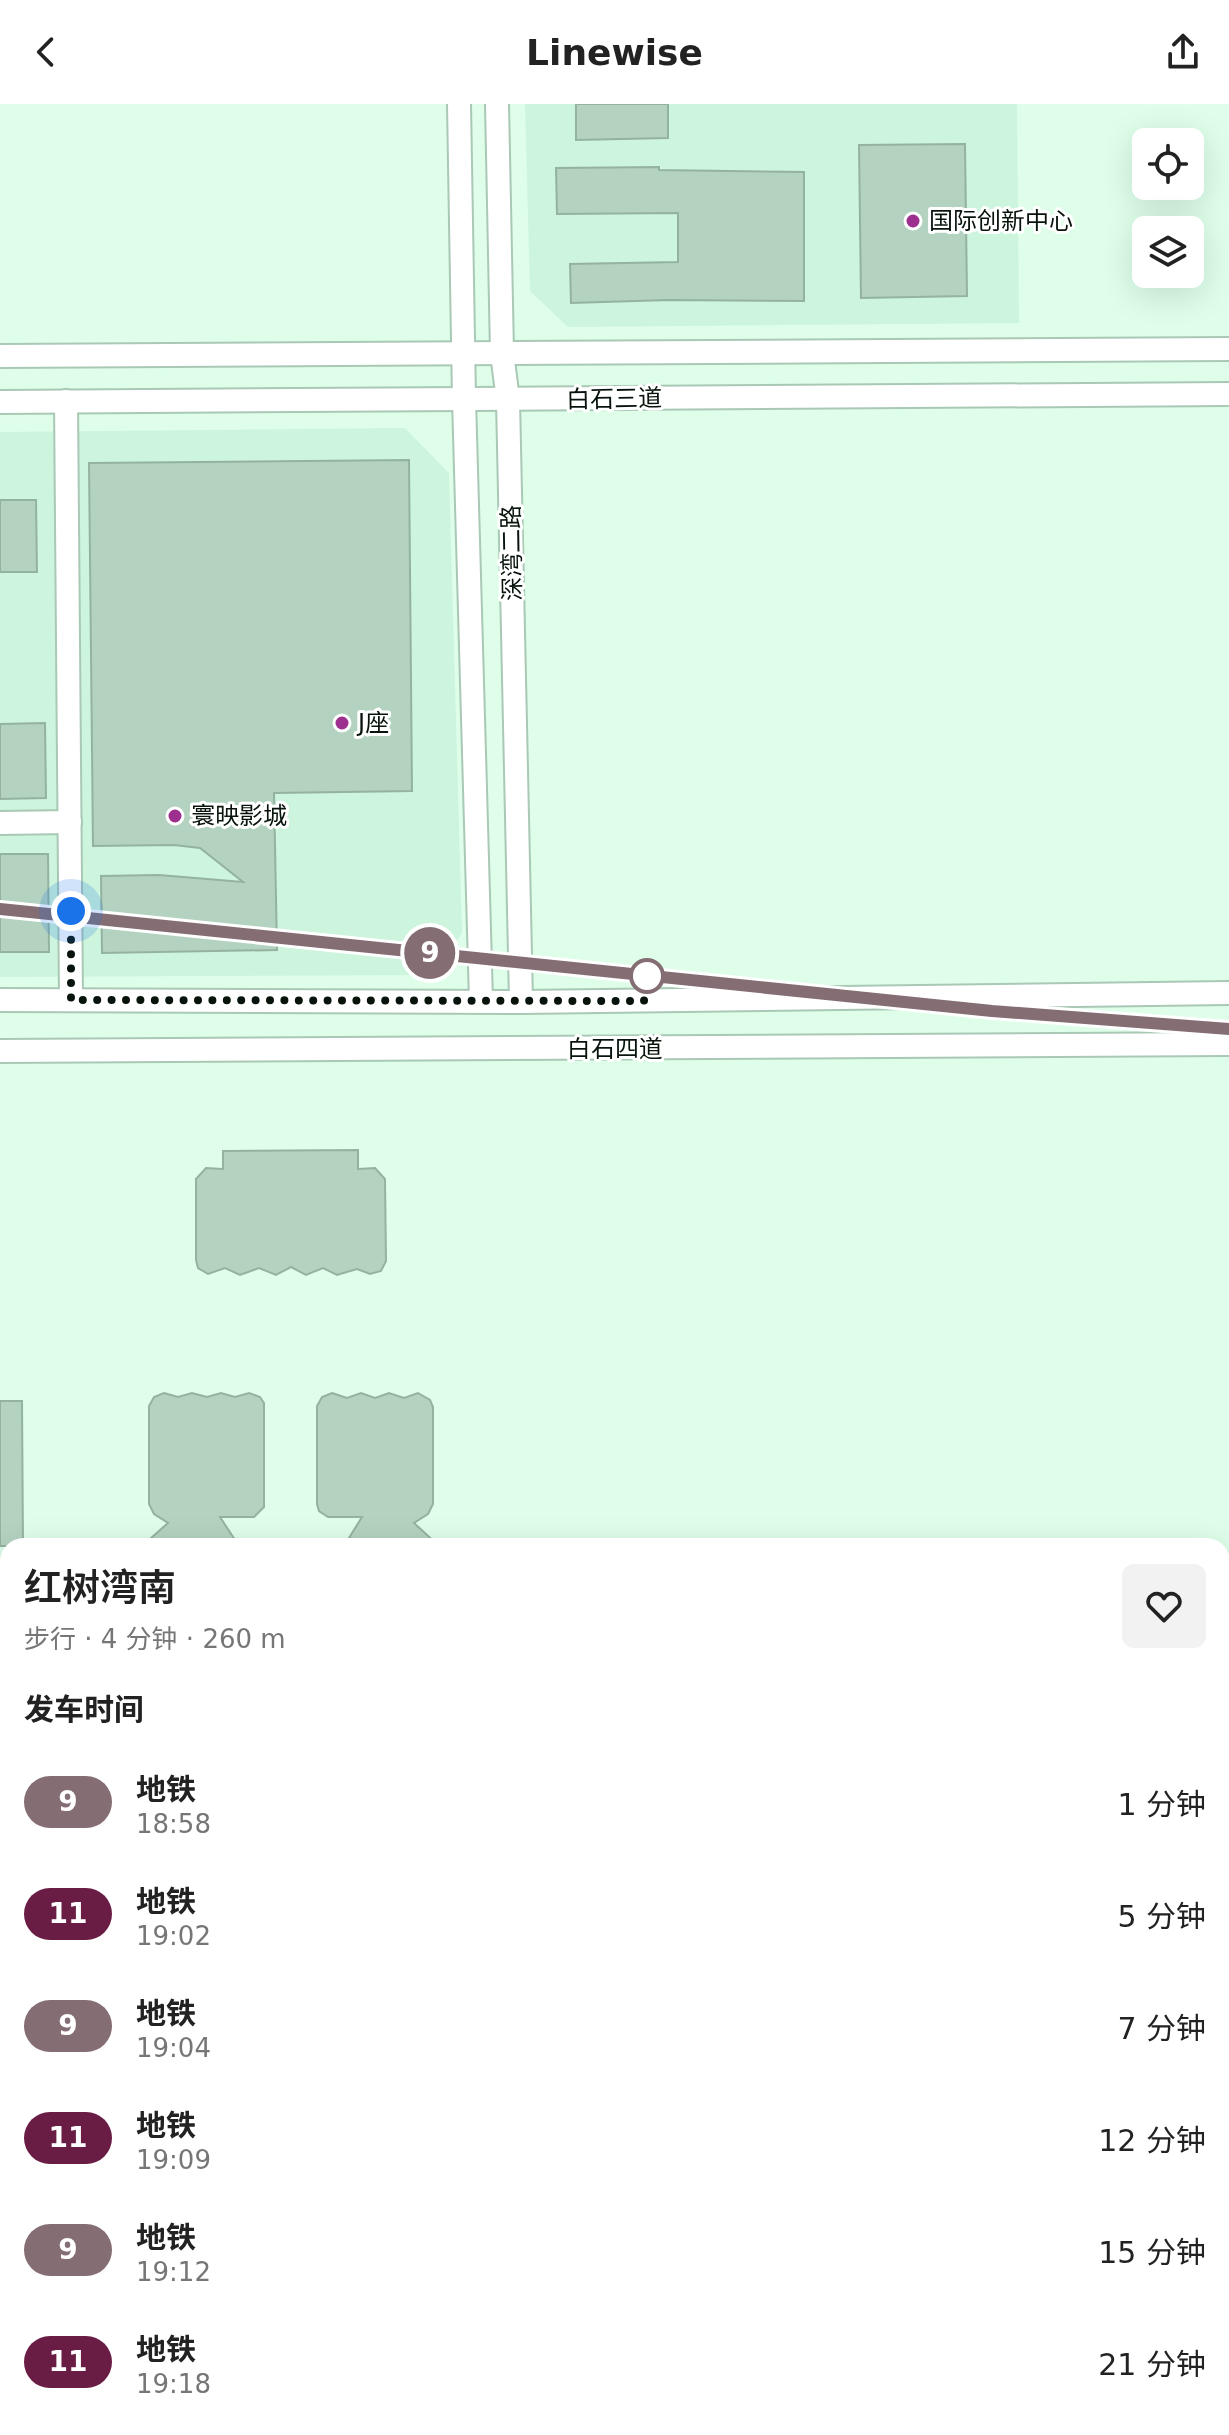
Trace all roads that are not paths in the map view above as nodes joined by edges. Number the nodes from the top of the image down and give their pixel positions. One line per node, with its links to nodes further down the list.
1 (459, 104): 4 (street, 深湾二路)
2 (497, 104): 5 (street, 深湾二路)
3 (1229, 349): 5 (street, 白石三道)
4 (463, 353): 5 (street, 白石三道); 6 (street, 白石三道); 8 (street, 深湾二路)
5 (502, 353): 9 (street, 深湾二路)
6 (0, 356)
7 (1229, 394): 9 (street, 白石三道)
8 (464, 399): 9 (street, 白石三道); 10 (street, 白石三道); 17 (street, 深湾二路)
9 (508, 400): 18 (street, 深湾二路)
10 (66, 401): 11 (street, 白石三道); 12 (street)
11 (0, 402)
12 (70, 822): 13 (street); 16 (street)
13 (0, 823)
14 (1229, 993): 18 (street, 白石四道)
15 (0, 1000): 16 (street, 白石四道)
16 (71, 1000): 17 (street, 白石四道)
17 (481, 1001): 18 (street, 白石四道)
18 (521, 1002)
19 (1229, 1044): 20 (street, 白石四道)
20 (0, 1051)

